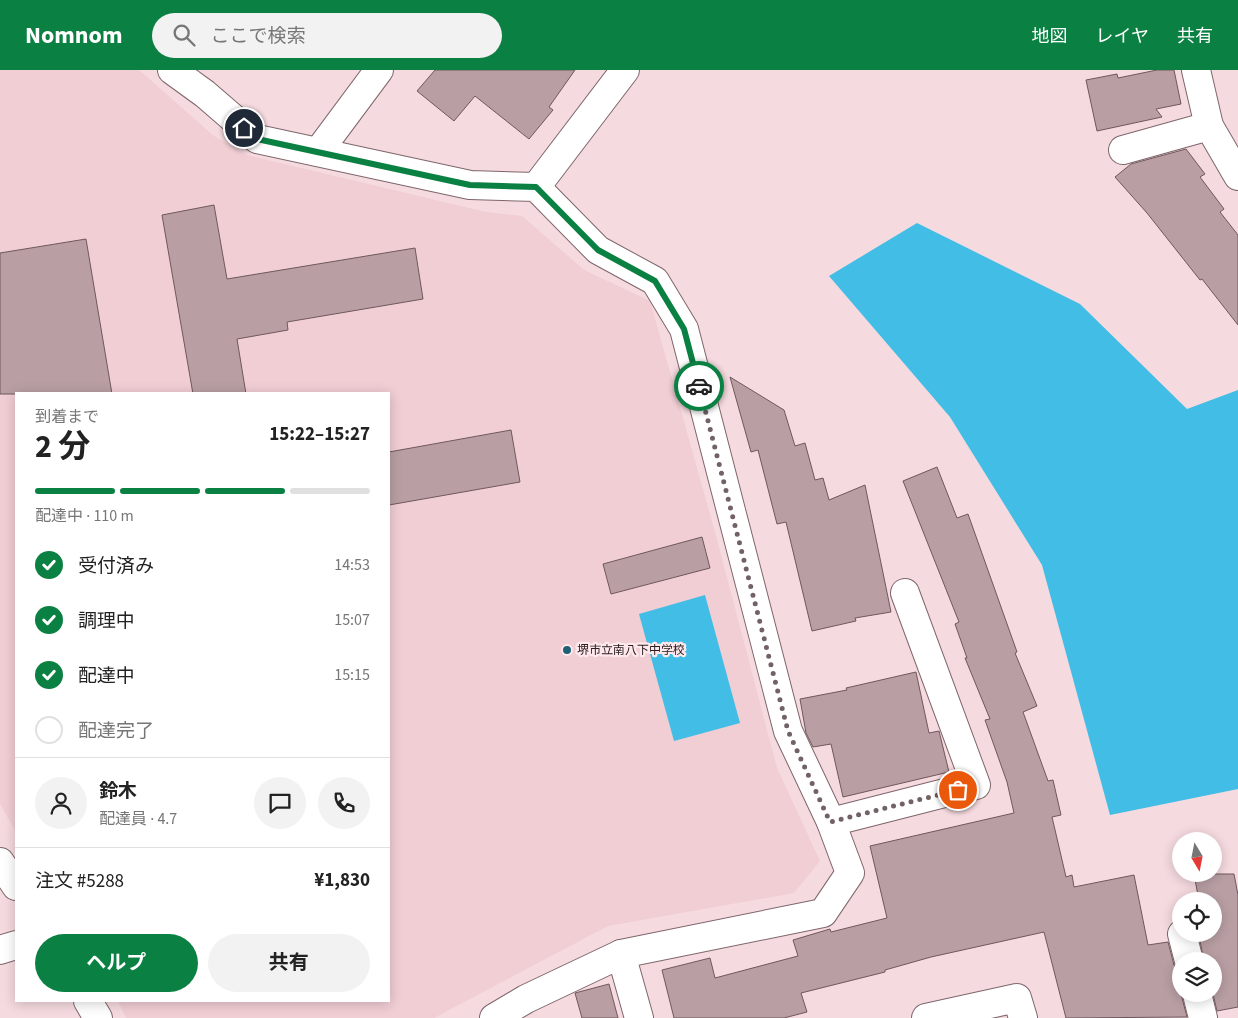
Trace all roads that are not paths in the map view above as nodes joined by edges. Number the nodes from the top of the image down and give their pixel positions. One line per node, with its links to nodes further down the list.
1 (172, 70): 7 (street)
2 (379, 70): 7 (street)
3 (625, 70): 9 (street)
4 (1196, 70): 5 (street)
5 (1209, 126): 6 (street); 8 (street)
6 (1123, 150)
7 (318, 152): 9 (street)
8 (1238, 176)
9 (536, 187): 11 (street)
10 (905, 593): 11 (street)
11 (830, 822): 16 (street)
12 (0, 862): 13 (street)
13 (15, 884)
14 (15, 945): 15 (street)
15 (0, 950)
16 (621, 954): 20 (street); 21 (street)
17 (89, 1002): 19 (street)
18 (1199, 1002): 24 (street)
19 (98, 1018)
20 (494, 1018)
21 (639, 1018)
22 (926, 1018): 23 (street)
23 (1022, 1018)
24 (1203, 1018)

